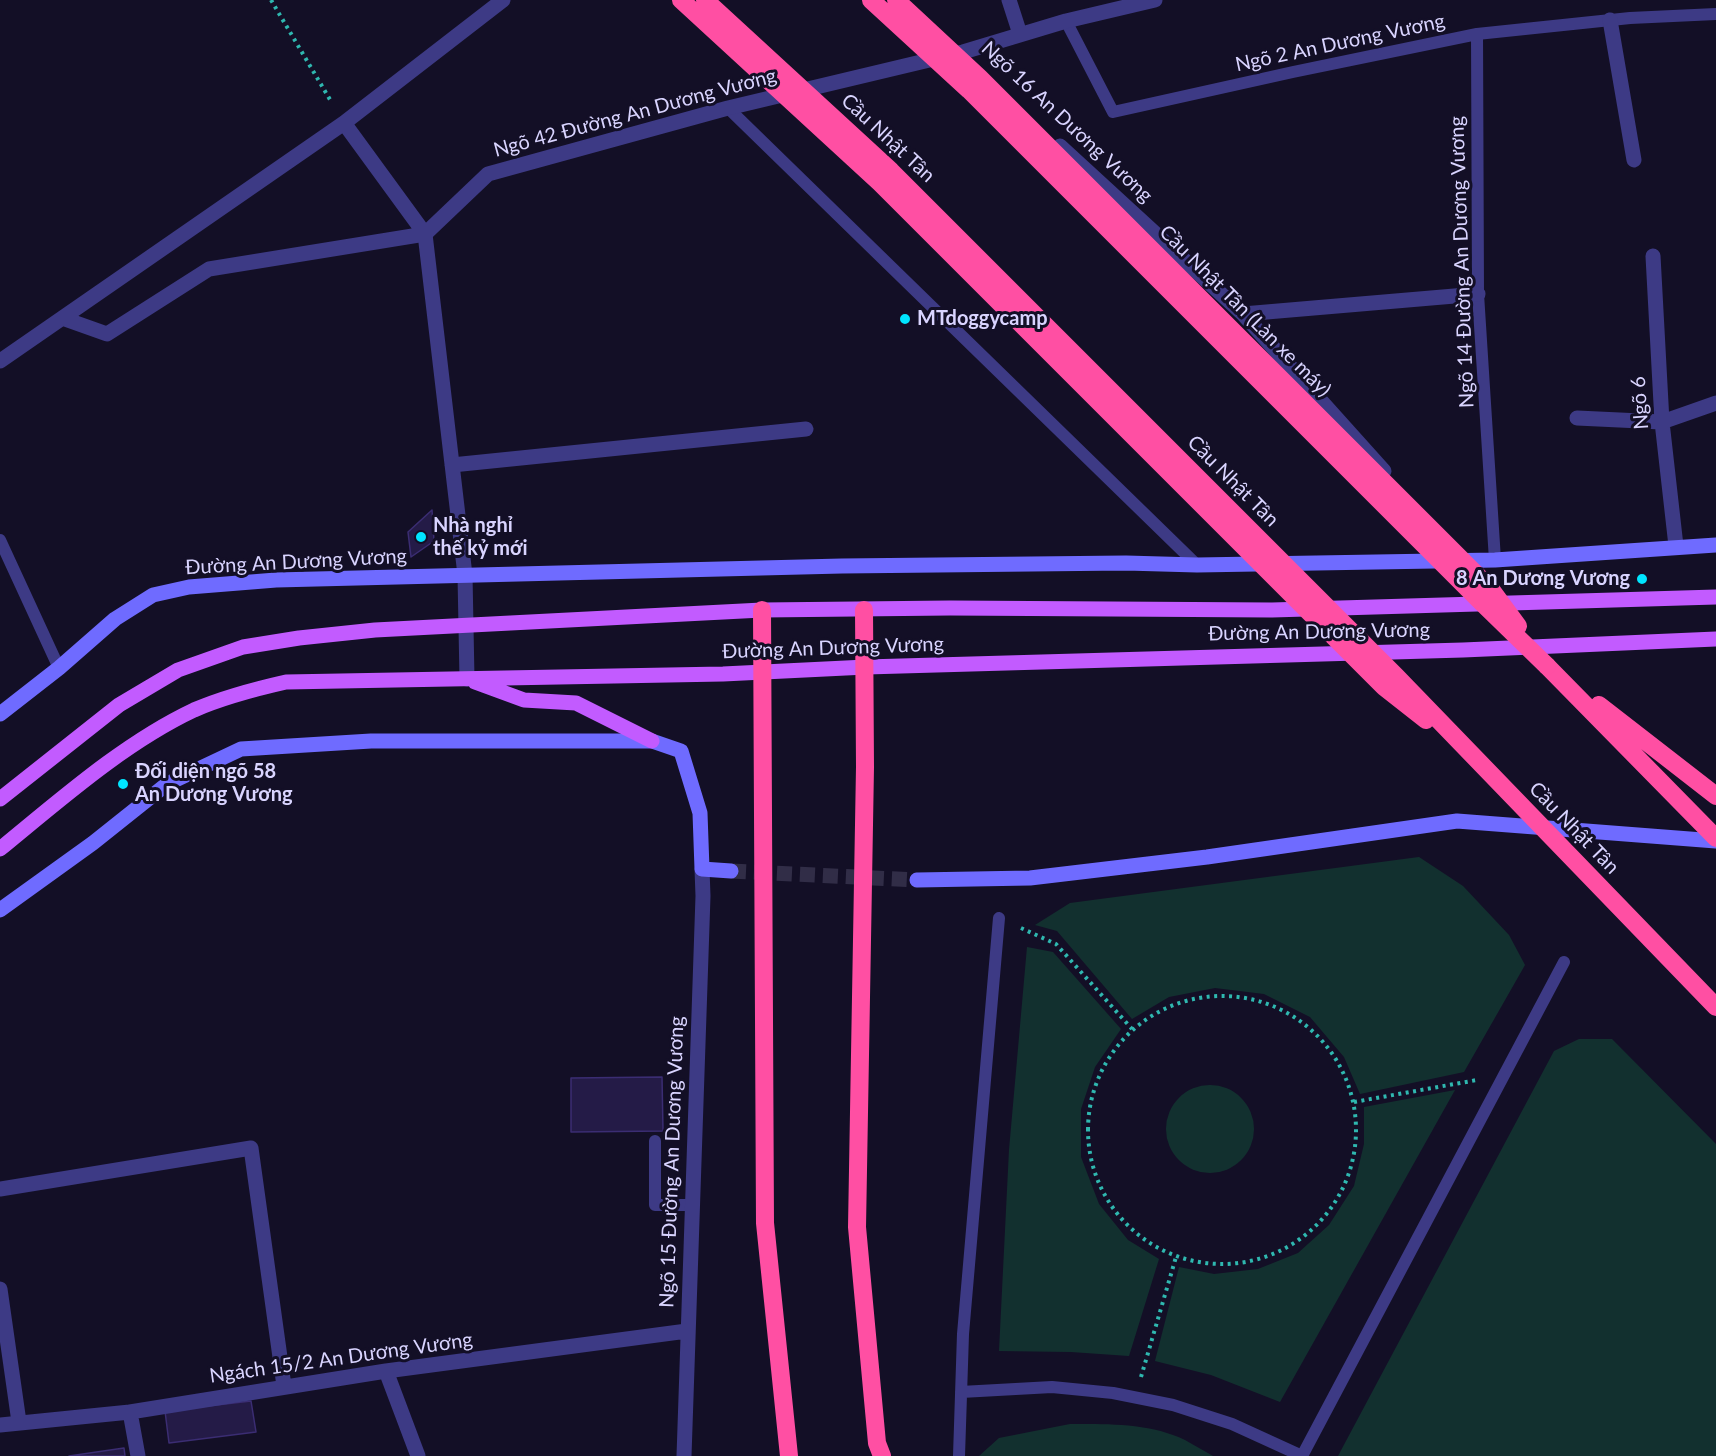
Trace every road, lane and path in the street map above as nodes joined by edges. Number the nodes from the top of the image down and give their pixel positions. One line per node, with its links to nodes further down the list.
1 (271, 0): 17 (path)
2 (503, 0): 17 (street)
3 (681, 0): 49 (highway, bridge)
4 (705, 0): 49 (highway, Cầu Nhật Tân, bridge)
5 (872, 0): 42 (highway, bridge)
6 (896, 0): 42 (highway, Cầu Nhật Tân (Làn xe máy), bridge)
7 (908, 0): 15 (lane)
8 (1009, 0): 13 (street)
9 (1155, 0): 12 (street, Ngõ 42 Đường An Dương Vương)
10 (1716, 14): 11 (lane, Ngõ 2 An Dương Vương)
11 (1610, 20): 14 (lane, Ngõ 2 An Dương Vương); 18 (street)
12 (1066, 21): 13 (street, Ngõ 42 Đường An Dương Vương); 14 (lane, Ngõ 2 An Dương Vương)
13 (1020, 34): 15 (street, Ngõ 42 Đường An Dương Vương)
14 (1478, 34): 21 (lane, Ngõ 14 Đường An Dương Vương)
15 (963, 52): 16 (street, Ngõ 42 Đường An Dương Vương); 22 (street, Ngõ 16 An Dương Vương)
16 (728, 108): 19 (street, Ngõ 42 Đường An Dương Vương); 35 (lane)
17 (344, 123): 19 (street); 23 (street)
18 (1634, 160)
19 (425, 234): 23 (street); 29 (street)
20 (1653, 256): 27 (street, Ngõ 6)
21 (1479, 294): 22 (street); 34 (lane, Ngõ 14 Đường An Dương Vương)
22 (1243, 314): 33 (street, Ngõ 16 An Dương Vương)
23 (62, 318): 24 (street)
24 (0, 361)
25 (1716, 403): 27 (street)
26 (1577, 418): 27 (street)
27 (1662, 422): 32 (street, Ngõ 6)
28 (806, 429): 29 (street)
29 (452, 465): 36 (street)
30 (0, 540): 44 (lane)
31 (1716, 545): 32 (street, Đường An Dương Vương)
32 (1676, 546): 34 (street, Đường An Dương Vương)
33 (1464, 560): 34 (street, Đường An Dương Vương); 35 (street, Đường An Dương Vương)
34 (1495, 560)
35 (1197, 565): 36 (street, Đường An Dương Vương)
36 (465, 575): 40 (street); 44 (street, Đường An Dương Vương)
37 (1716, 597): 39 (main road, Đường An Dương Vương)
38 (762, 610): 39 (main road, Đường An Dương Vương); 40 (main road, Đường An Dương Vương); 45 (highway)
39 (864, 610): 43 (highway)
40 (465, 626): 46 (street); 51 (main road, Đường An Dương Vương)
41 (1716, 639): 43 (main road, Đường An Dương Vương)
42 (1547, 666): 50 (highway); 52 (highway)
43 (866, 667): 45 (main road, Đường An Dương Vương); 81 (highway)
44 (59, 668): 47 (street, Đường An Dương Vương)
45 (762, 672): 46 (main road, Đường An Dương Vương); 80 (highway)
46 (467, 679): 48 (main road); 53 (main road, Đường An Dương Vương)
47 (0, 714)
48 (652, 741): 54 (street); 57 (street)
49 (1481, 764): 60 (highway, Cầu Nhật Tân, bridge)
50 (1716, 796)
51 (0, 799)
52 (1716, 840): 56 (street)
53 (0, 849)
54 (702, 869): 55 (street); 66 (street, Ngõ 15 Đường An Dương Vương)
55 (731, 871)
56 (917, 880)
57 (0, 910)
58 (999, 918): 61 (path); 72 (lane)
59 (1564, 962): 62 (lane)
60 (1716, 1007)
61 (1132, 1029): 63 (path); 67 (path)
62 (1505, 1074): 63 (path); 83 (lane)
63 (1354, 1102): 67 (path)
64 (655, 1141): 66 (lane)
65 (0, 1189): 71 (street)
66 (692, 1205): 69 (street, Ngõ 15 Đường An Dương Vương)
67 (1176, 1257): 73 (path)
68 (0, 1289): 75 (street)
69 (687, 1331): 70 (street, Ngách 15/2 An Dương Vương); 79 (street, Ngõ 15 Đường An Dương Vương)
70 (387, 1371): 71 (street, Ngách 15/2 An Dương Vương); 78 (street)
71 (284, 1386): 74 (street, Ngách 15/2 An Dương Vương)
72 (961, 1392): 73 (lane); 82 (lane)
73 (1135, 1397): 83 (lane)
74 (130, 1412): 75 (street, Ngách 15/2 An Dương Vương); 77 (street)
75 (19, 1422): 76 (street, Ngách 15/2 An Dương Vương)
76 (0, 1425)
77 (138, 1456)
78 (418, 1456)
79 (684, 1456)
80 (789, 1456)
81 (882, 1456)
82 (959, 1456)
83 (1302, 1456)

